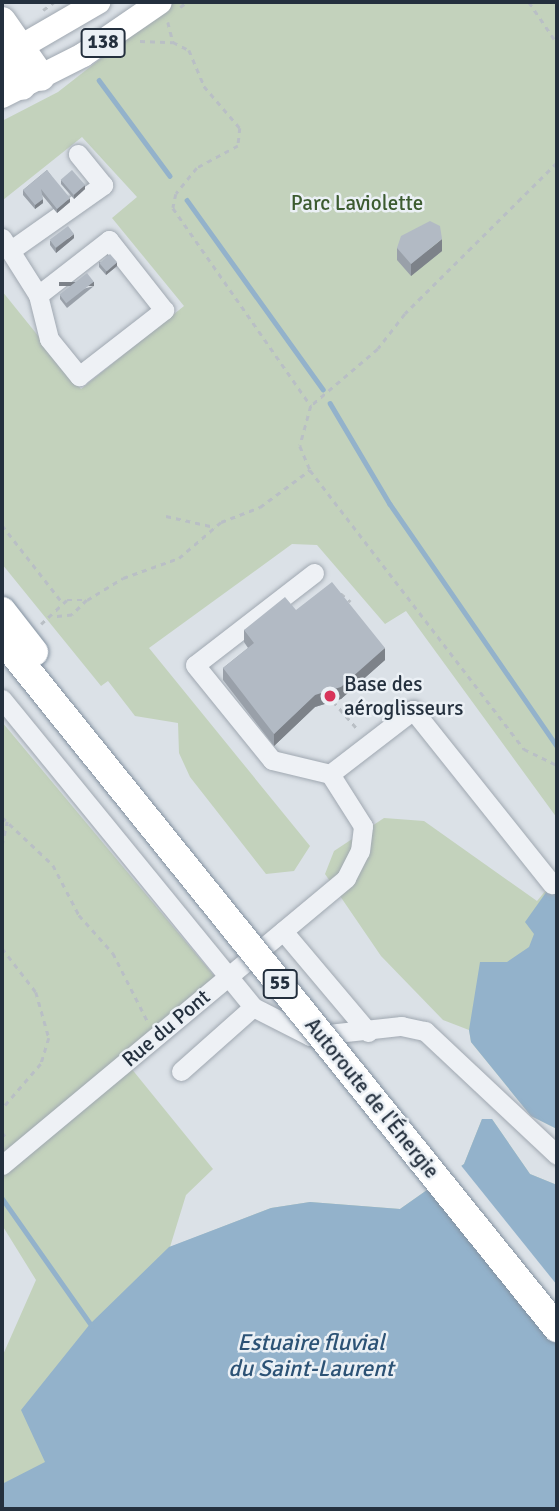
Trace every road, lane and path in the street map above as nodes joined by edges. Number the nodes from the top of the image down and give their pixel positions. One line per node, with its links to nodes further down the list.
1 (98, 2): 10 (main road, 138)
2 (529, 2): 6 (path)
3 (165, 8): 8 (path); 11 (main road, 138)
4 (2, 21): 10 (highway)
5 (557, 33): 6 (path)
6 (553, 37): 9 (path)
7 (135, 41): 8 (path)
8 (173, 41): 16 (path)
9 (557, 43)
10 (7, 55): 11 (highway)
11 (21, 86)
12 (78, 154): 14 (street)
13 (557, 163): 16 (path)
14 (7, 244): 15 (street)
15 (38, 295): 15 (street)
16 (311, 406): 17 (path)
17 (310, 470): 20 (path); 34 (path)
18 (166, 516): 20 (path)
19 (2, 524): 25 (path)
20 (215, 527): 23 (path)
21 (319, 580): 22 (street); 24 (path)
22 (293, 589): 27 (street); 35 (street)
23 (87, 600): 25 (path); 28 (path)
24 (351, 602)
25 (63, 603): 28 (path)
26 (2, 611): 50 (highway, Autoroute de l'Énergie / 55, bridge)
27 (310, 611)
28 (52, 617): 29 (path)
29 (46, 620)
30 (2, 639): 51 (highway, Autoroute de l'Énergie / 55, bridge)
31 (2, 699): 42 (street)
32 (332, 701): 33 (path)
33 (369, 743): 35 (street); 39 (street)
34 (557, 765)
35 (330, 774): 40 (street, Rue du Pont)
36 (2, 817): 37 (path)
37 (7, 822): 38 (path); 44 (path)
38 (2, 845)
39 (552, 884)
40 (283, 931): 42 (street, Rue du Pont); 45 (street)
41 (2, 948): 47 (path)
42 (228, 977): 43 (street); 49 (street, Rue du Pont)
43 (253, 1007): 45 (street); 46 (street)
44 (152, 1031)
45 (368, 1032): 48 (street)
46 (181, 1071)
47 (2, 1109)
48 (557, 1155)
49 (2, 1166)
50 (557, 1299)
51 (557, 1328)

